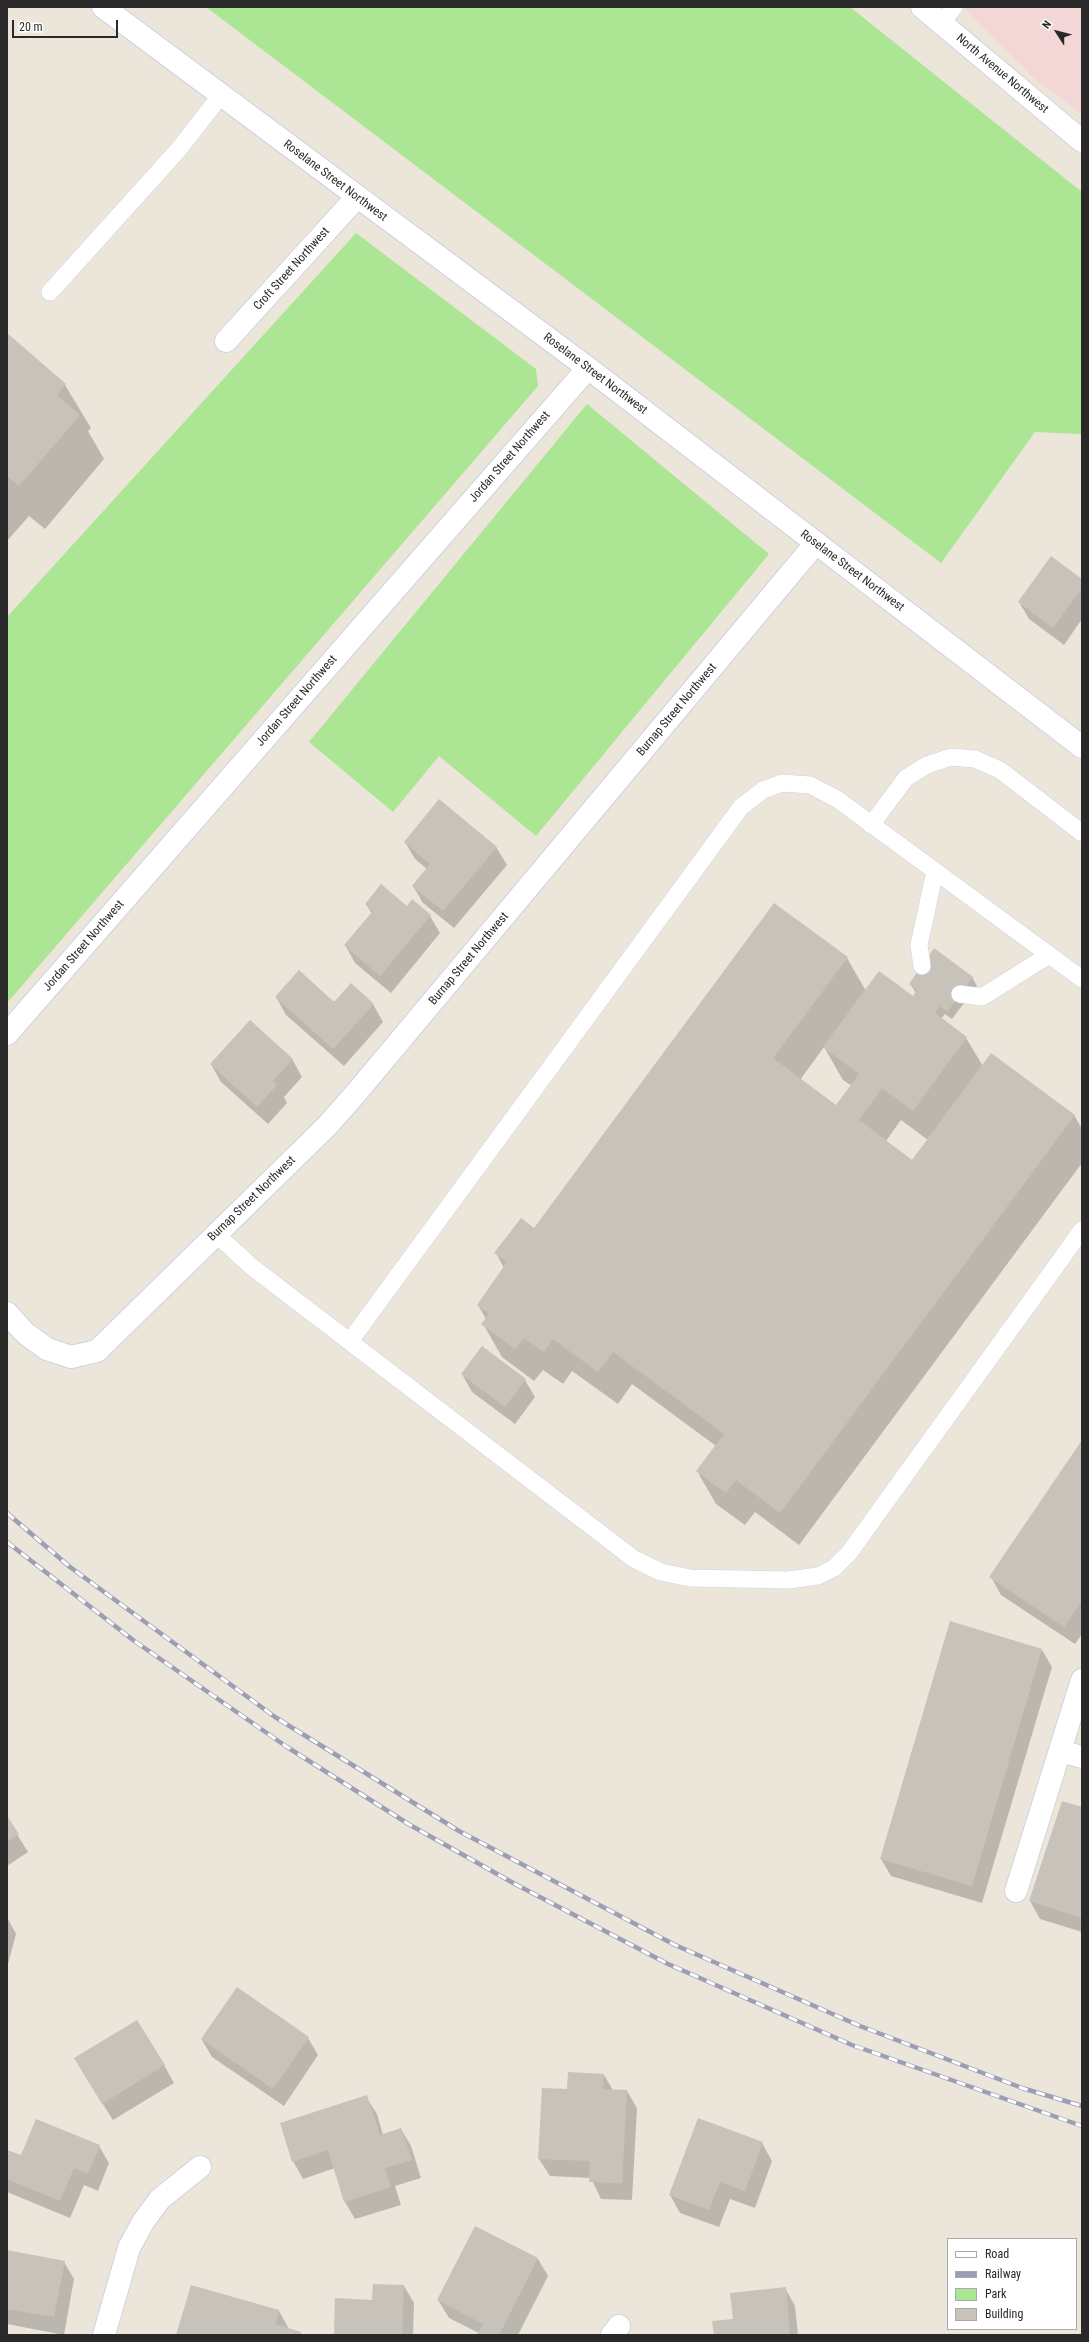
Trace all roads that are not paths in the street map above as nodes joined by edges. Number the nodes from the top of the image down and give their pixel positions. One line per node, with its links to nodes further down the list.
1 (103, 7): 4 (street, Roselane Street Northwest)
2 (922, 7): 3 (street, North Avenue Northwest)
3 (948, 15): 5 (street, North Avenue Northwest)
4 (221, 95): 6 (street, Roselane Street Northwest); 7 (lane)
5 (1082, 140)
6 (357, 197): 8 (street, Croft Street Northwest); 9 (street, Roselane Street Northwest)
7 (50, 292)
8 (226, 341)
9 (588, 368): 10 (street, Roselane Street Northwest); 19 (street, Jordan Street Northwest)
10 (816, 543): 11 (street, Roselane Street Northwest); 21 (street, Burnap Street Northwest)
11 (1082, 747)
12 (872, 825): 13 (lane); 14 (lane); 23 (lane)
13 (1082, 833)
14 (935, 871): 15 (lane); 16 (lane)
15 (1049, 955): 17 (lane); 18 (lane)
16 (922, 966)
17 (1082, 979)
18 (960, 994)
19 (7, 1034)
20 (1082, 1230): 23 (lane)
21 (216, 1234): 22 (street, Burnap Street Northwest); 23 (lane)
22 (7, 1313)
23 (350, 1341)
24 (1082, 1680): 25 (street)
25 (1060, 1750): 26 (street); 27 (street)
26 (1082, 1757)
27 (1016, 1891)
28 (200, 2166): 29 (street)
29 (104, 2335)

